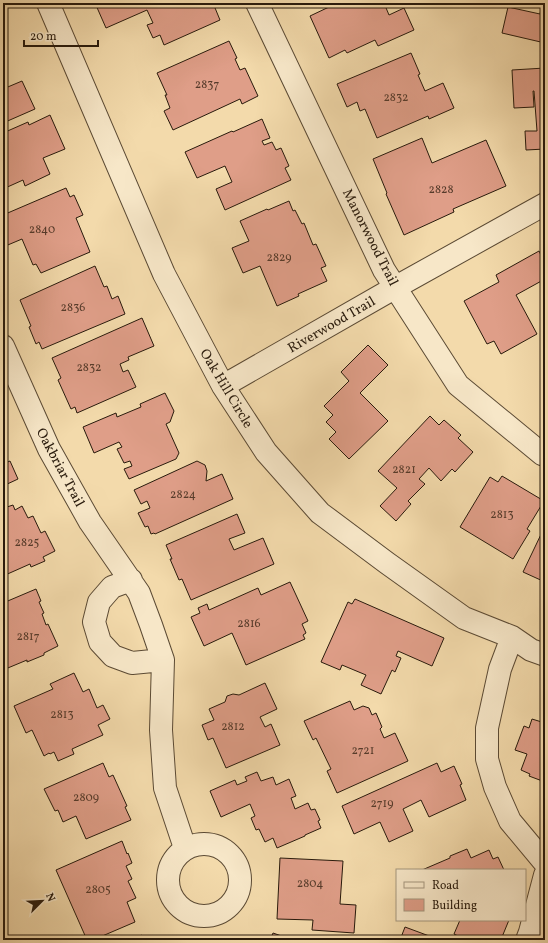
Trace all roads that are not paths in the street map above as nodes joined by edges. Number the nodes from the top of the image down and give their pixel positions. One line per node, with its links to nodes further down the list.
1 (48, 3): 6 (street, Oak Hill Circle)
2 (257, 3): 4 (street, Manorwood Trail)
3 (545, 204): 4 (street, Riverwood Trail)
4 (396, 287): 6 (street, Riverwood Trail); 7 (street, Manorwood Trail)
5 (3, 346): 8 (street, Oakbriar Trail)
6 (223, 386): 9 (street, Oak Hill Circle)
7 (545, 455)
8 (130, 580): 11 (street, Oakbriar Trail); 11 (street)
9 (512, 637): 10 (street, Oak Hill Circle); 13 (street)
10 (545, 655)
11 (162, 660): 12 (street, Oakbriar Trail)
12 (186, 848)
13 (545, 863)
14 (545, 875): 15 (street)
15 (527, 940)

